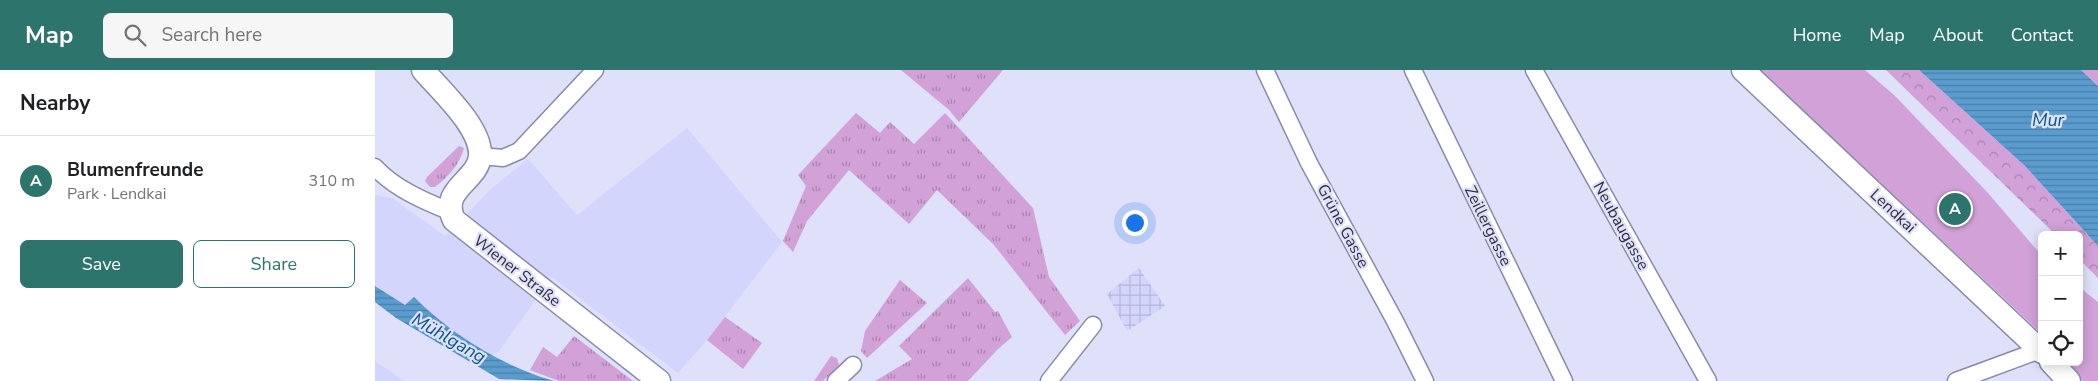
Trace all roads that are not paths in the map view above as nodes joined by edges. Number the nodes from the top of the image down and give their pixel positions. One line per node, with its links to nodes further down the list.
1 (423, 70): 7 (main road)
2 (595, 70): 7 (street)
3 (1265, 70): 18 (street, Grüne Gasse)
4 (1413, 70): 19 (street, Zeillergasse)
5 (1534, 70): 20 (street, Neubaugasse)
6 (1743, 70): 11 (main road, Lendkai)
7 (480, 156): 9 (main road)
8 (375, 167): 9 (street, Wiener Straße)
9 (449, 211): 15 (main road, Wiener Straße)
10 (1093, 325): 17 (street)
11 (2038, 349)
12 (2038, 357): 21 (street)
13 (853, 365): 16 (street)
14 (2055, 366): 22 (main road, Lendkai)
15 (659, 381)
16 (836, 381)
17 (1049, 381)
18 (1425, 381)
19 (1564, 381)
20 (1708, 381)
21 (1956, 381)
22 (2069, 381)

